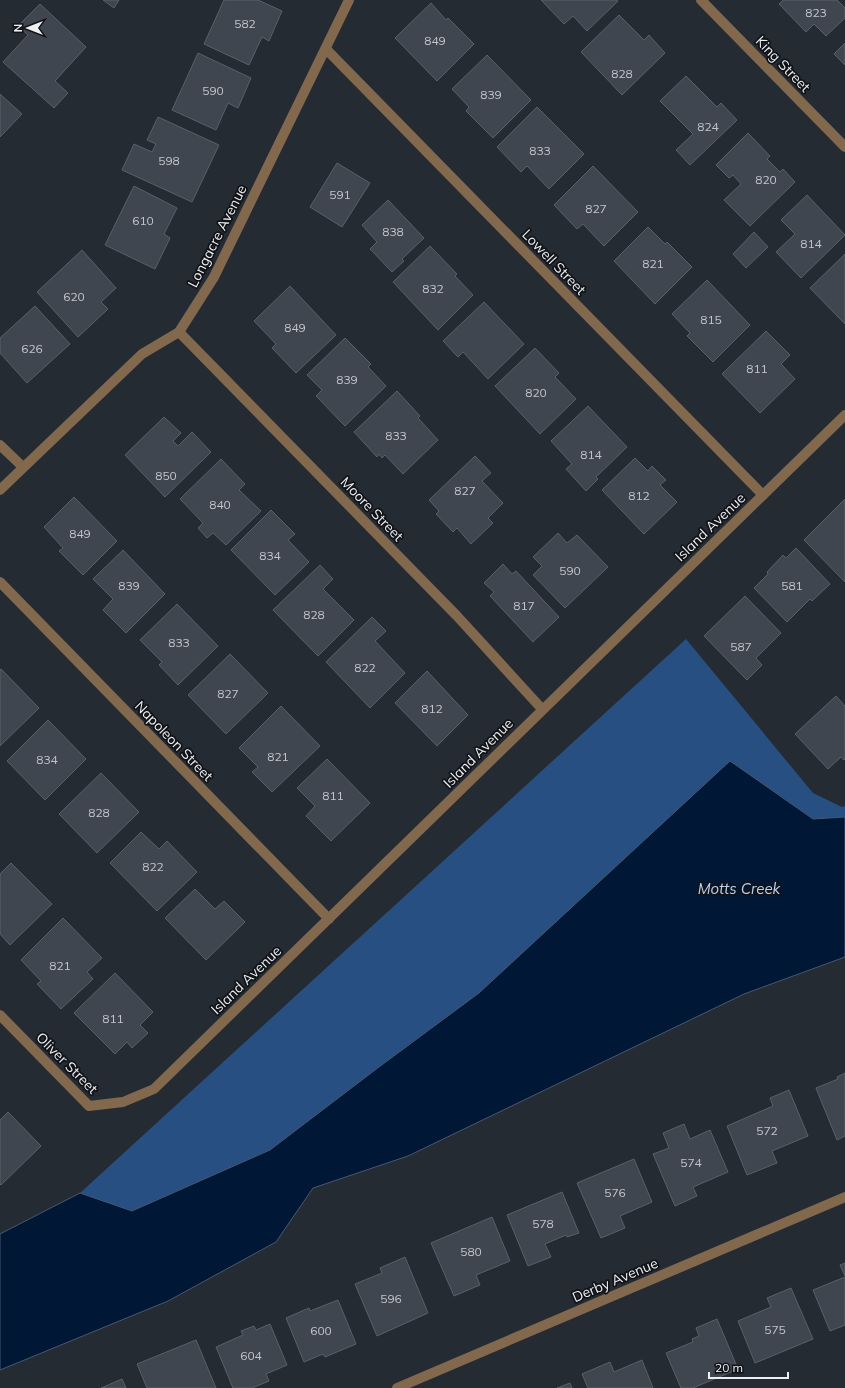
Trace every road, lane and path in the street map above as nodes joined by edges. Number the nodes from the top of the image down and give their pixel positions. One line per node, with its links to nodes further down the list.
1 (349, 0): 3 (street, Longacre Avenue)
2 (701, 0): 4 (street, King Street)
3 (326, 49): 5 (street, Longacre Avenue); 10 (street, Lowell Street)
4 (845, 147)
5 (179, 332): 8 (street, Longacre Avenue); 12 (street, Moore Street)
6 (845, 415): 10 (street, Island Avenue)
7 (0, 445): 8 (street)
8 (23, 467): 9 (street, Longacre Avenue)
9 (0, 490)
10 (763, 495): 12 (street, Island Avenue)
11 (0, 582): 13 (street, Napoleon Street)
12 (542, 709): 13 (street, Island Avenue)
13 (329, 919): 15 (street, Island Avenue)
14 (0, 1015): 15 (street, Oliver Street)
15 (124, 1102)
16 (845, 1197): 17 (street, Derby Avenue)
17 (397, 1388)

